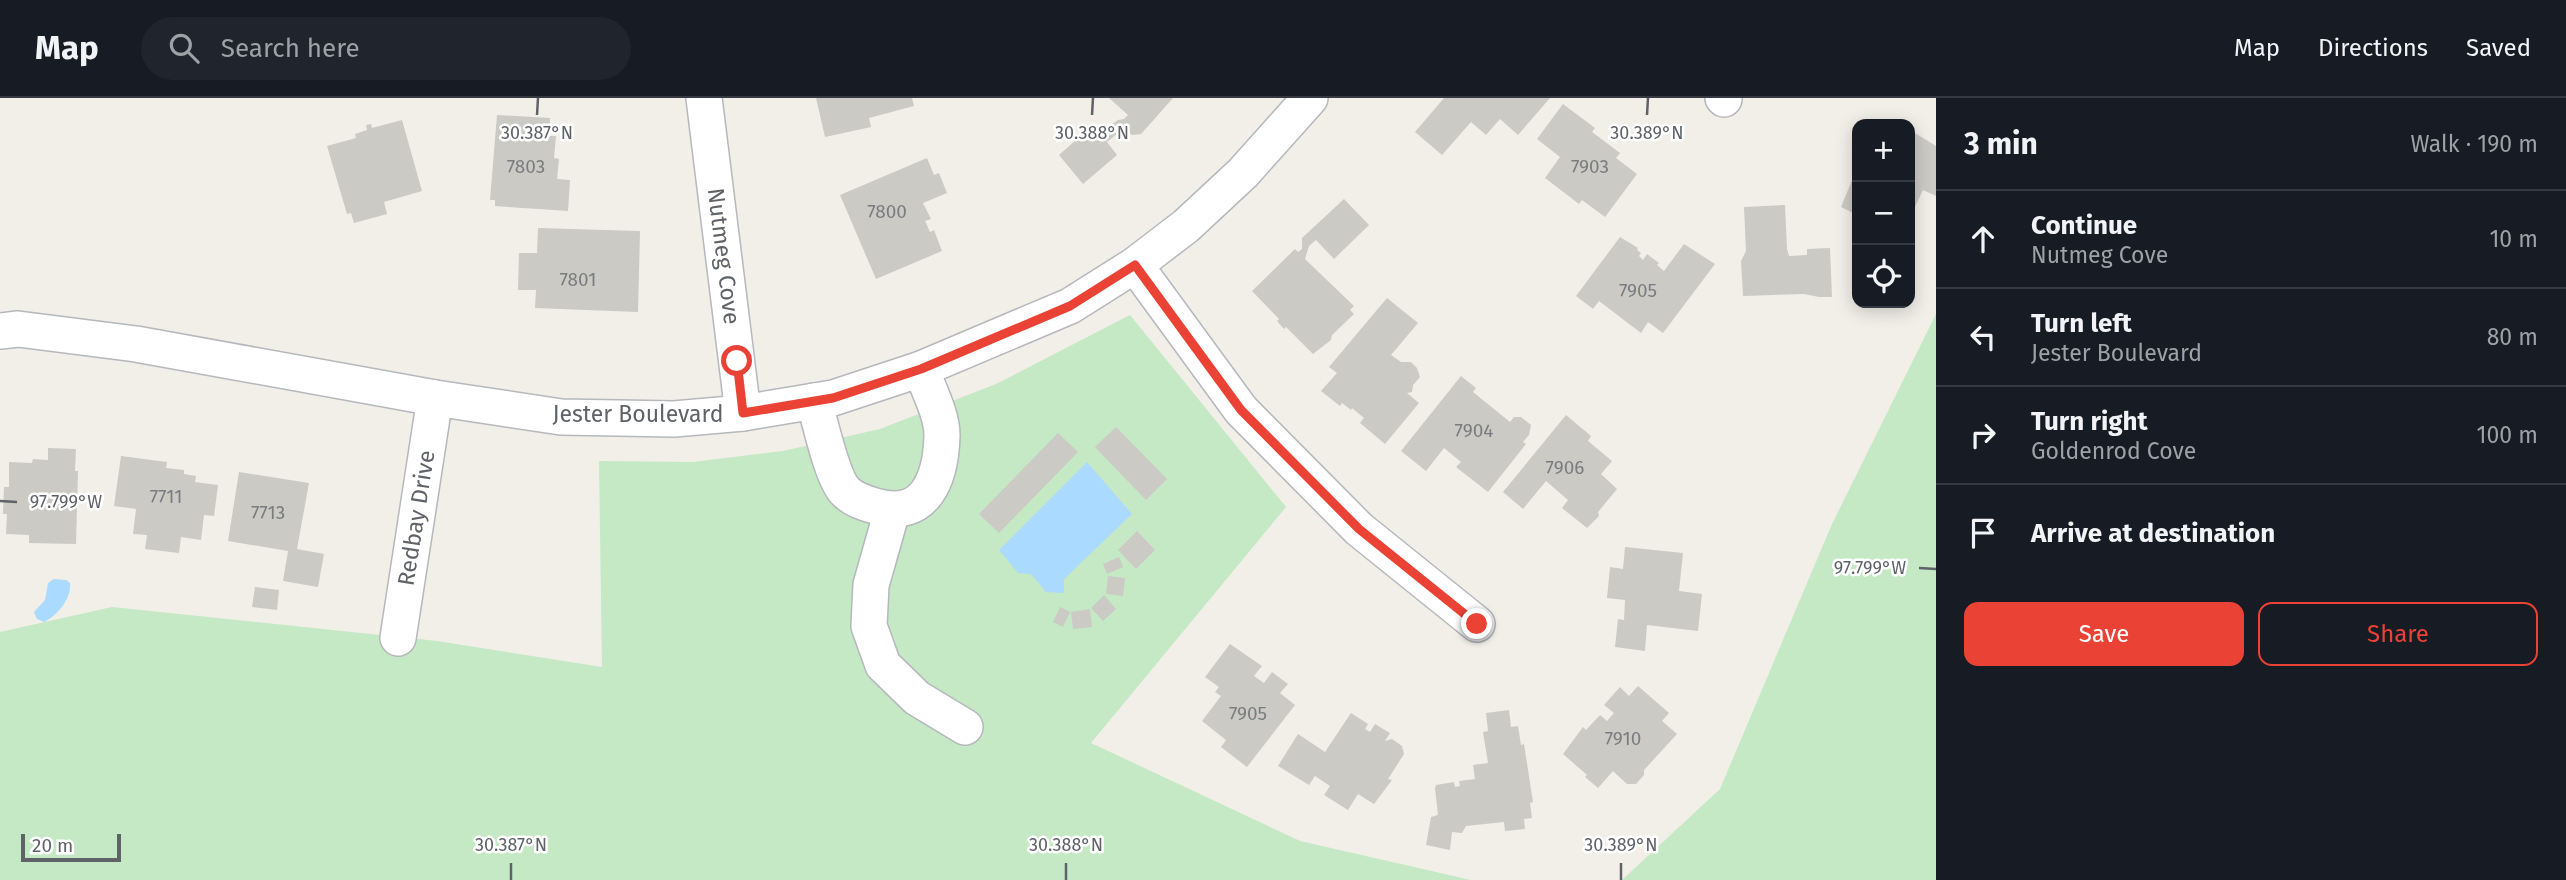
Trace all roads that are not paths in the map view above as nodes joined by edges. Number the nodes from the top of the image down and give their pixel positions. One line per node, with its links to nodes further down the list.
1 (704, 98): 8 (street, Nutmeg Cove)
2 (1310, 98): 3 (street, Jester Boulevard)
3 (1135, 265): 5 (street, Jester Boulevard); 10 (street)
4 (0, 331): 6 (street, Jester Boulevard)
5 (921, 369): 7 (street, Jester Boulevard); 9 (street)
6 (435, 398): 8 (street, Jester Boulevard); 11 (street, Redbay Drive)
7 (814, 401): 8 (street, Jester Boulevard); 9 (street)
8 (743, 413)
9 (892, 511): 12 (street)
10 (1477, 624)
11 (398, 638)
12 (965, 727)

